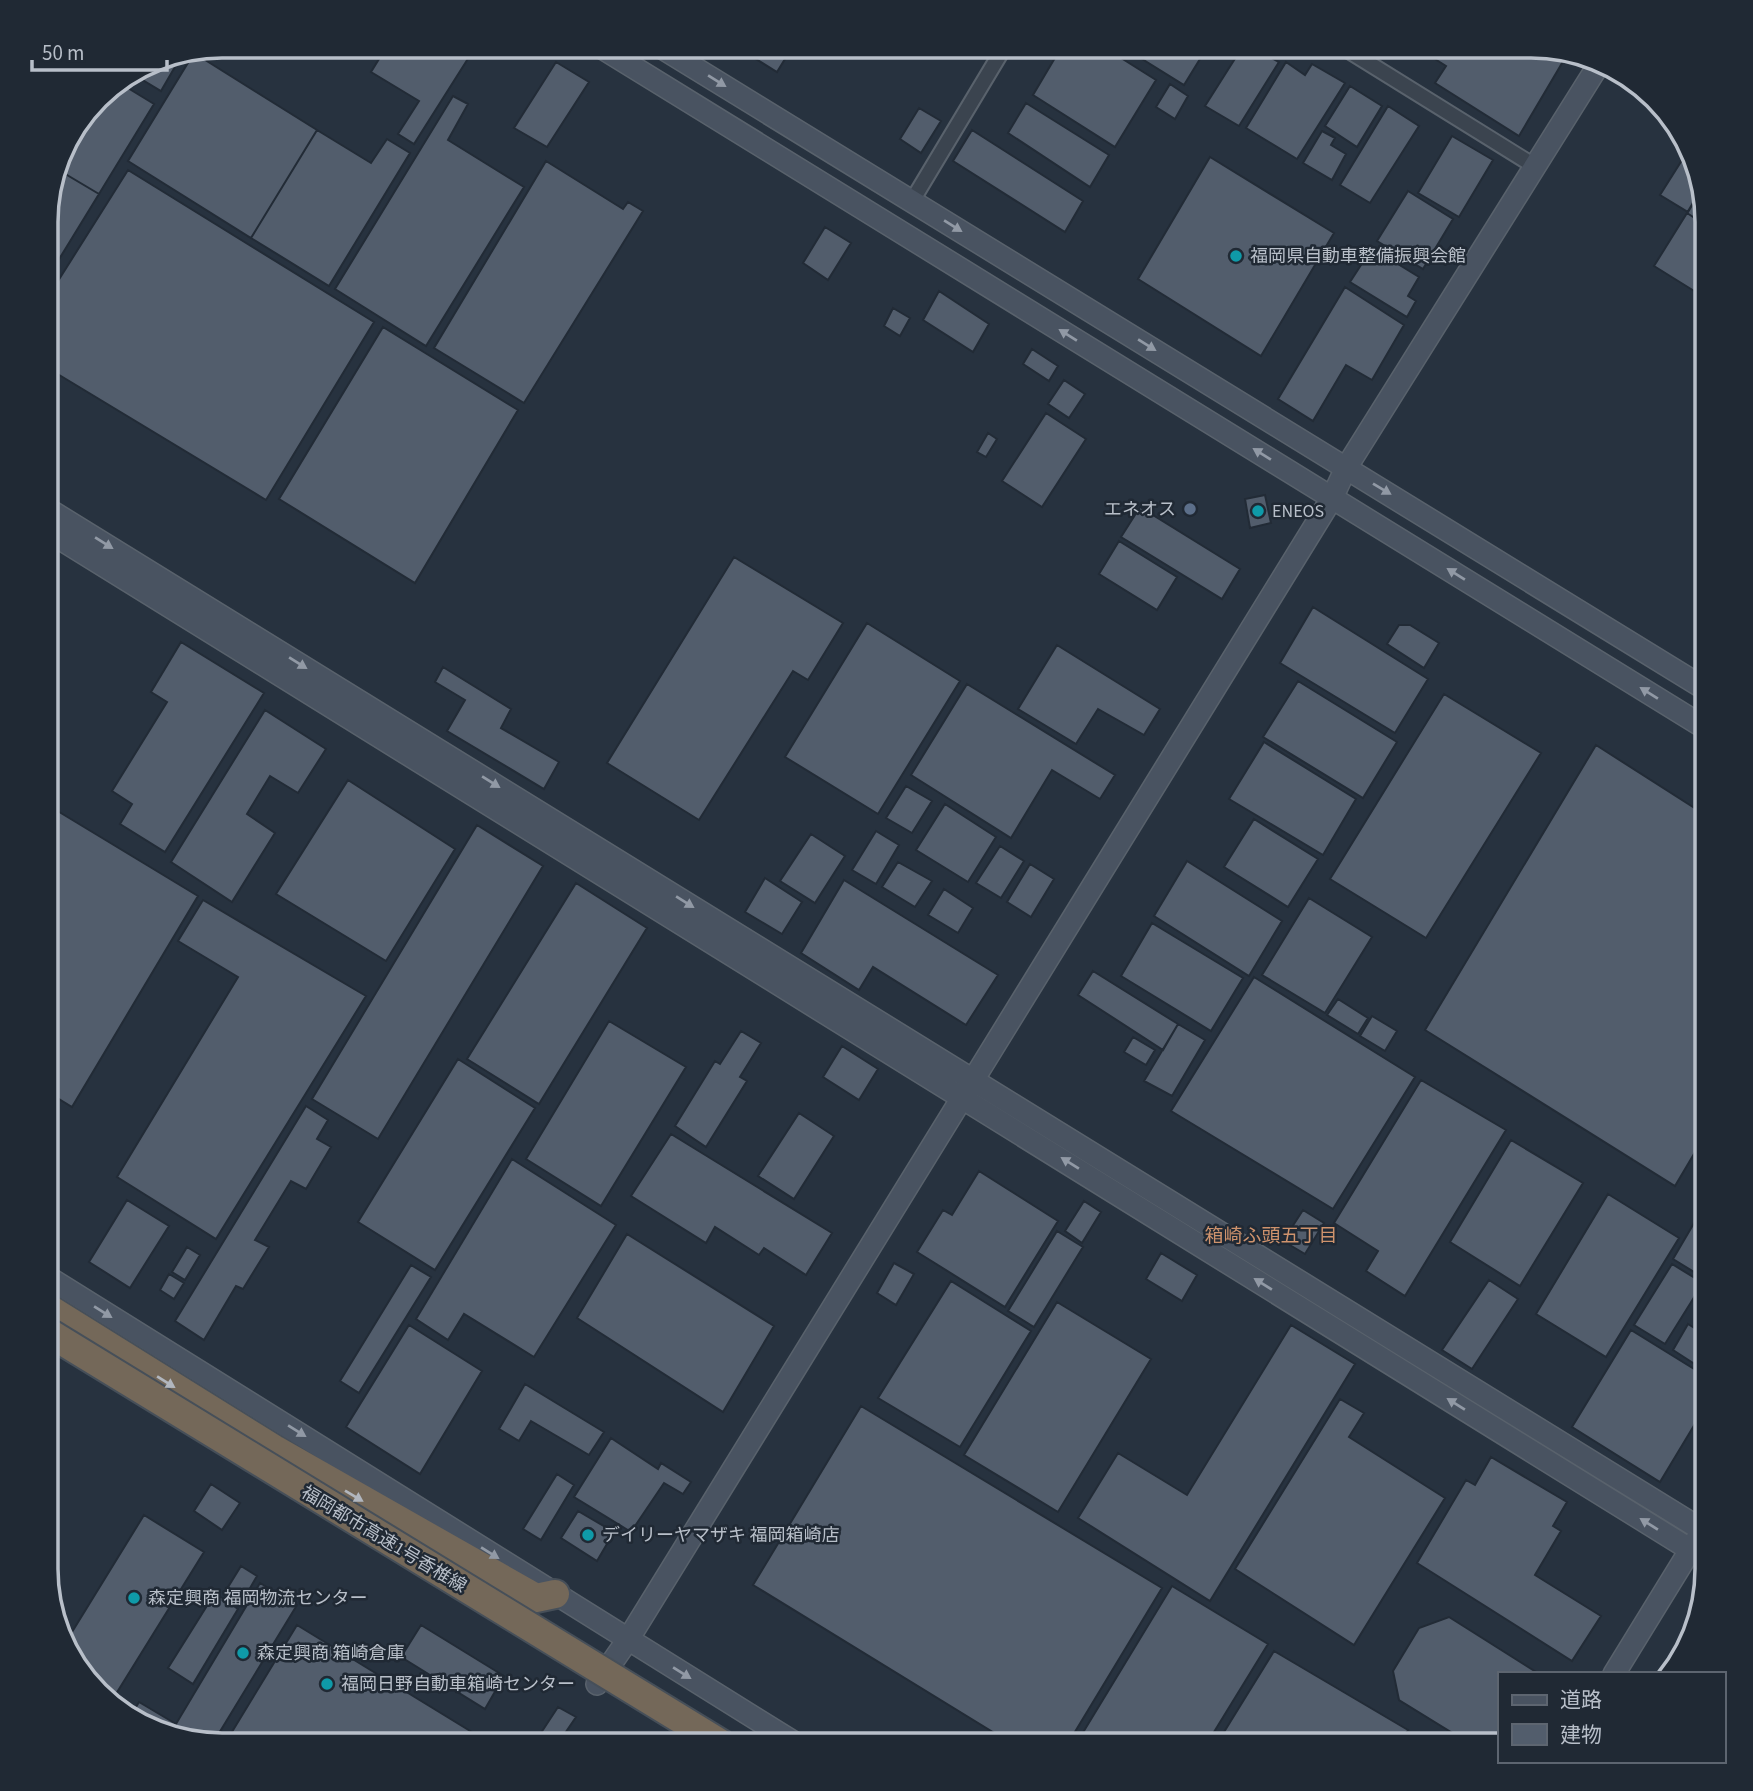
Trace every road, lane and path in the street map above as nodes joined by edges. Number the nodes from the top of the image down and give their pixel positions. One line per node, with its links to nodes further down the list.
1 (618, 58): 9 (street, one-way to 1)
2 (679, 58): 7 (street, one-way to 7)
3 (998, 58): 7 (street)
4 (1360, 58): 6 (street)
5 (1595, 71): 6 (street)
6 (1536, 167): 8 (street)
7 (912, 201): 8 (street, one-way to 8)
8 (1346, 468): 9 (street); 12 (street, one-way to 12)
9 (1332, 498): 13 (street, one-way to 9); 14 (street)
10 (58, 516): 14 (street, one-way to 14)
11 (58, 537): 14 (street)
12 (1695, 683)
13 (1695, 722)
14 (968, 1088): 20 (street); 21 (street, one-way to 14); 24 (street)
15 (58, 1283): 23 (street, one-way to 23)
16 (58, 1314): 23 (highway, one-way to 23)
17 (58, 1338): 29 (highway, 福岡都市高速1号香椎線, bridge)
18 (58, 1348): 26 (street)
19 (58, 1348): 28 (highway, 福岡都市高速1号香椎線)
20 (1695, 1521)
21 (1695, 1552)
22 (1695, 1561): 25 (street)
23 (555, 1594): 24 (street)
24 (629, 1638): 26 (street); 30 (street, one-way to 30)
25 (1615, 1672)
26 (597, 1684): 27 (street)
27 (679, 1733)
28 (690, 1733)
29 (703, 1733)
30 (779, 1733)

